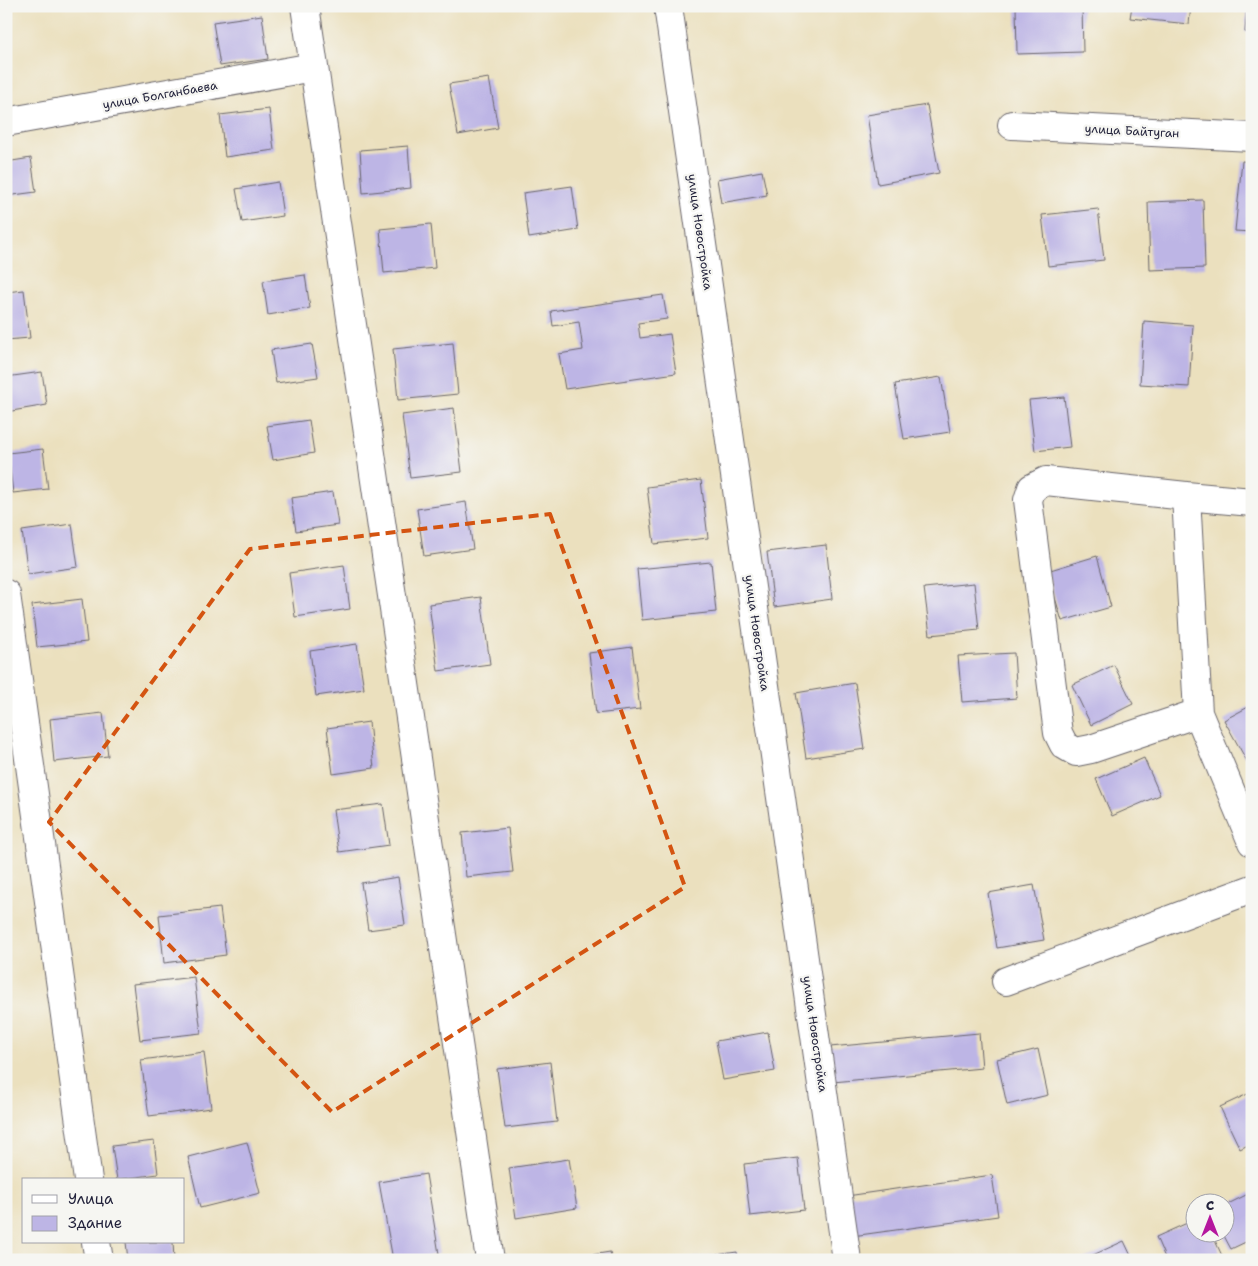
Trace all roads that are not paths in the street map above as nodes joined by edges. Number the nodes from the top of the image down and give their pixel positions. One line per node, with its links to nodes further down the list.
1 (305, 6): 3 (street)
2 (668, 6): 18 (street, улица Новостройка)
3 (313, 67): 4 (street, улица Болганбаева); 17 (street)
4 (6, 122)
5 (1012, 125): 6 (street, улица Байтуган)
6 (1252, 137)
7 (1186, 496): 8 (street); 10 (street); 10 (street)
8 (1252, 502)
9 (6, 594): 14 (street)
10 (1198, 713): 11 (street)
11 (1252, 842)
12 (1252, 889): 13 (street)
13 (1006, 981)
14 (88, 1178)
15 (96, 1244): 16 (street)
16 (99, 1260)
17 (490, 1260)
18 (847, 1260)

